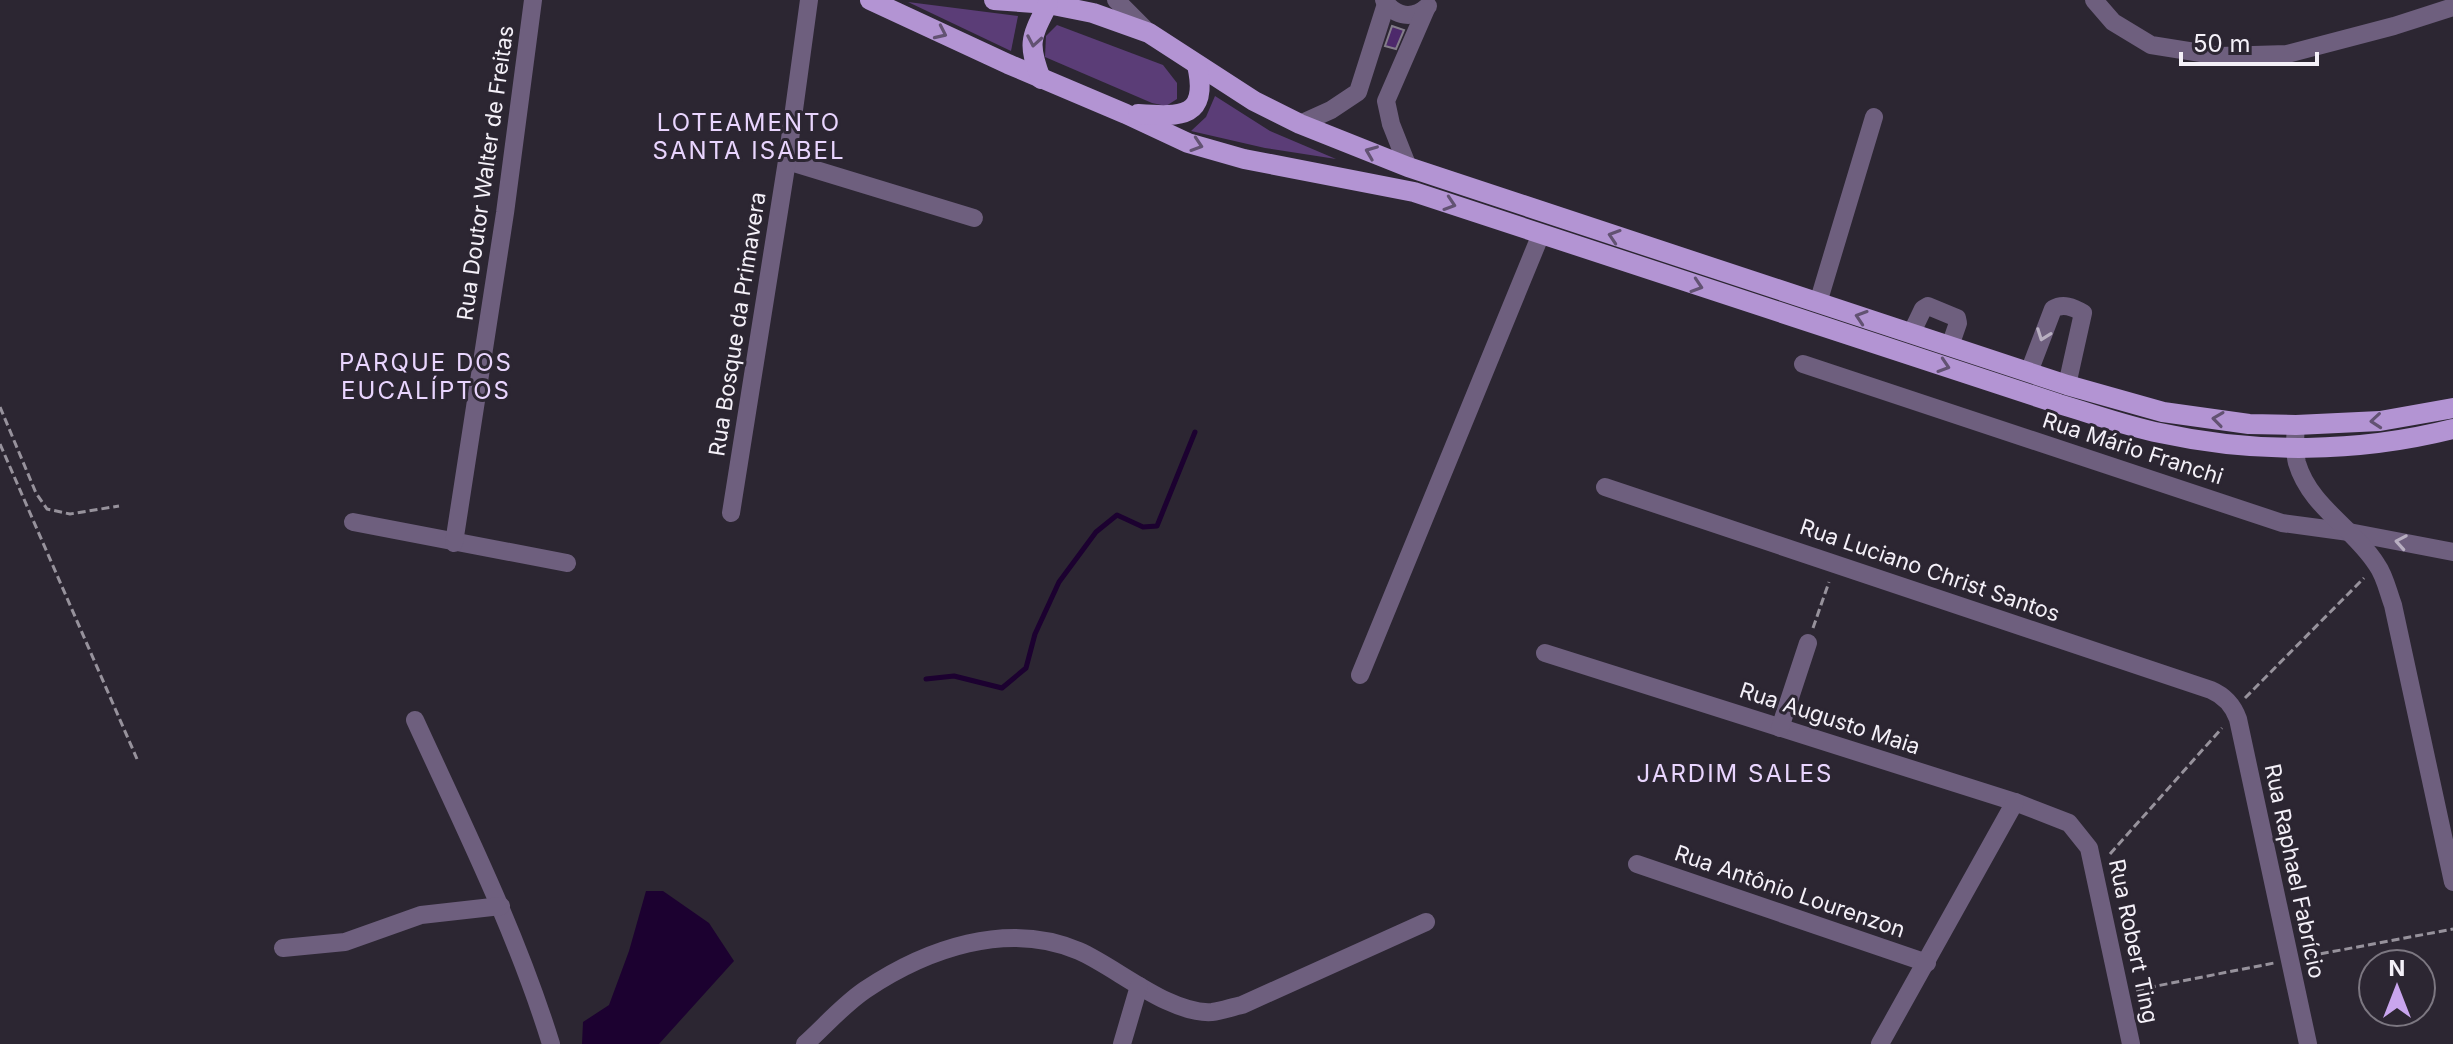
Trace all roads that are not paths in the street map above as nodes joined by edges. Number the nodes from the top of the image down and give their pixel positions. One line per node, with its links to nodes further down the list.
1 (533, 0): 37 (street, Rua Doutor Walter de Freitas)
2 (809, 0): 19 (street, Rua Bosque da Primavera)
3 (870, 0): 13 (main road, one-way to 13)
4 (994, 0): 7 (main road)
5 (1116, 0): 11 (street)
6 (2094, 0): 10 (street)
7 (1048, 2): 11 (main road); 13 (main road, one-way to 13)
8 (1385, 2): 9 (street); 14 (street)
9 (1429, 4): 15 (street)
10 (2453, 7)
11 (1149, 33): 12 (main road)
12 (1197, 65): 16 (main road); 18 (main road)
13 (1041, 79): 16 (main road)
14 (1358, 92): 15 (street); 18 (street)
15 (1386, 101): 20 (street)
16 (1126, 114): 22 (main road, one-way to 22)
17 (1874, 117): 23 (street)
18 (1300, 124): 20 (main road, one-way to 18)
19 (787, 161): 21 (street); 34 (street, Rua Bosque da Primavera)
20 (1408, 167): 23 (main road, one-way to 20)
21 (974, 218)
22 (1541, 234): 32 (main road, one-way to 32); 42 (street)
23 (1818, 303): 24 (main road, one-way to 23)
24 (1911, 334): 25 (main road); 25 (street)
25 (1950, 346): 27 (main road)
26 (1803, 364): 36 (street, Rua Mário Franchi)
27 (2029, 372): 28 (main road); 28 (street, one-way to 27)
28 (2067, 385): 30 (main road, one-way to 28)
29 (2453, 408): 30 (main road, one-way to 30)
30 (2296, 425): 32 (street)
31 (2453, 429): 32 (main road)
32 (2295, 448): 36 (street)
33 (1605, 487): 43 (street, Rua Luciano Christ Santos)
34 (731, 513)
35 (353, 522): 37 (street)
36 (2349, 532): 38 (street, Rua Mário Franchi, one-way to 36); 49 (street)
37 (454, 543): 39 (street)
38 (2453, 552)
39 (567, 563)
40 (1808, 643): 45 (street)
41 (1545, 653): 45 (street, Rua Augusto Maia)
42 (1360, 675)
43 (2235, 711): 60 (street, Rua Raphael Fabrício)
44 (415, 720): 50 (street)
45 (1780, 728): 46 (street, Rua Augusto Maia)
46 (2015, 802): 47 (street, Rua Augusto Maia); 53 (street)
47 (2089, 848): 59 (street, Rua Robert Ting)
48 (1637, 864): 53 (street, Rua Antônio Lourenzon)
49 (2453, 882)
50 (501, 906): 52 (street); 55 (street)
51 (1426, 922): 54 (street)
52 (283, 948)
53 (1927, 963): 58 (street)
54 (1139, 986): 56 (street); 57 (street)
55 (551, 1044)
56 (805, 1044)
57 (1122, 1044)
58 (1880, 1044)
59 (2131, 1044)
60 (2308, 1044)

